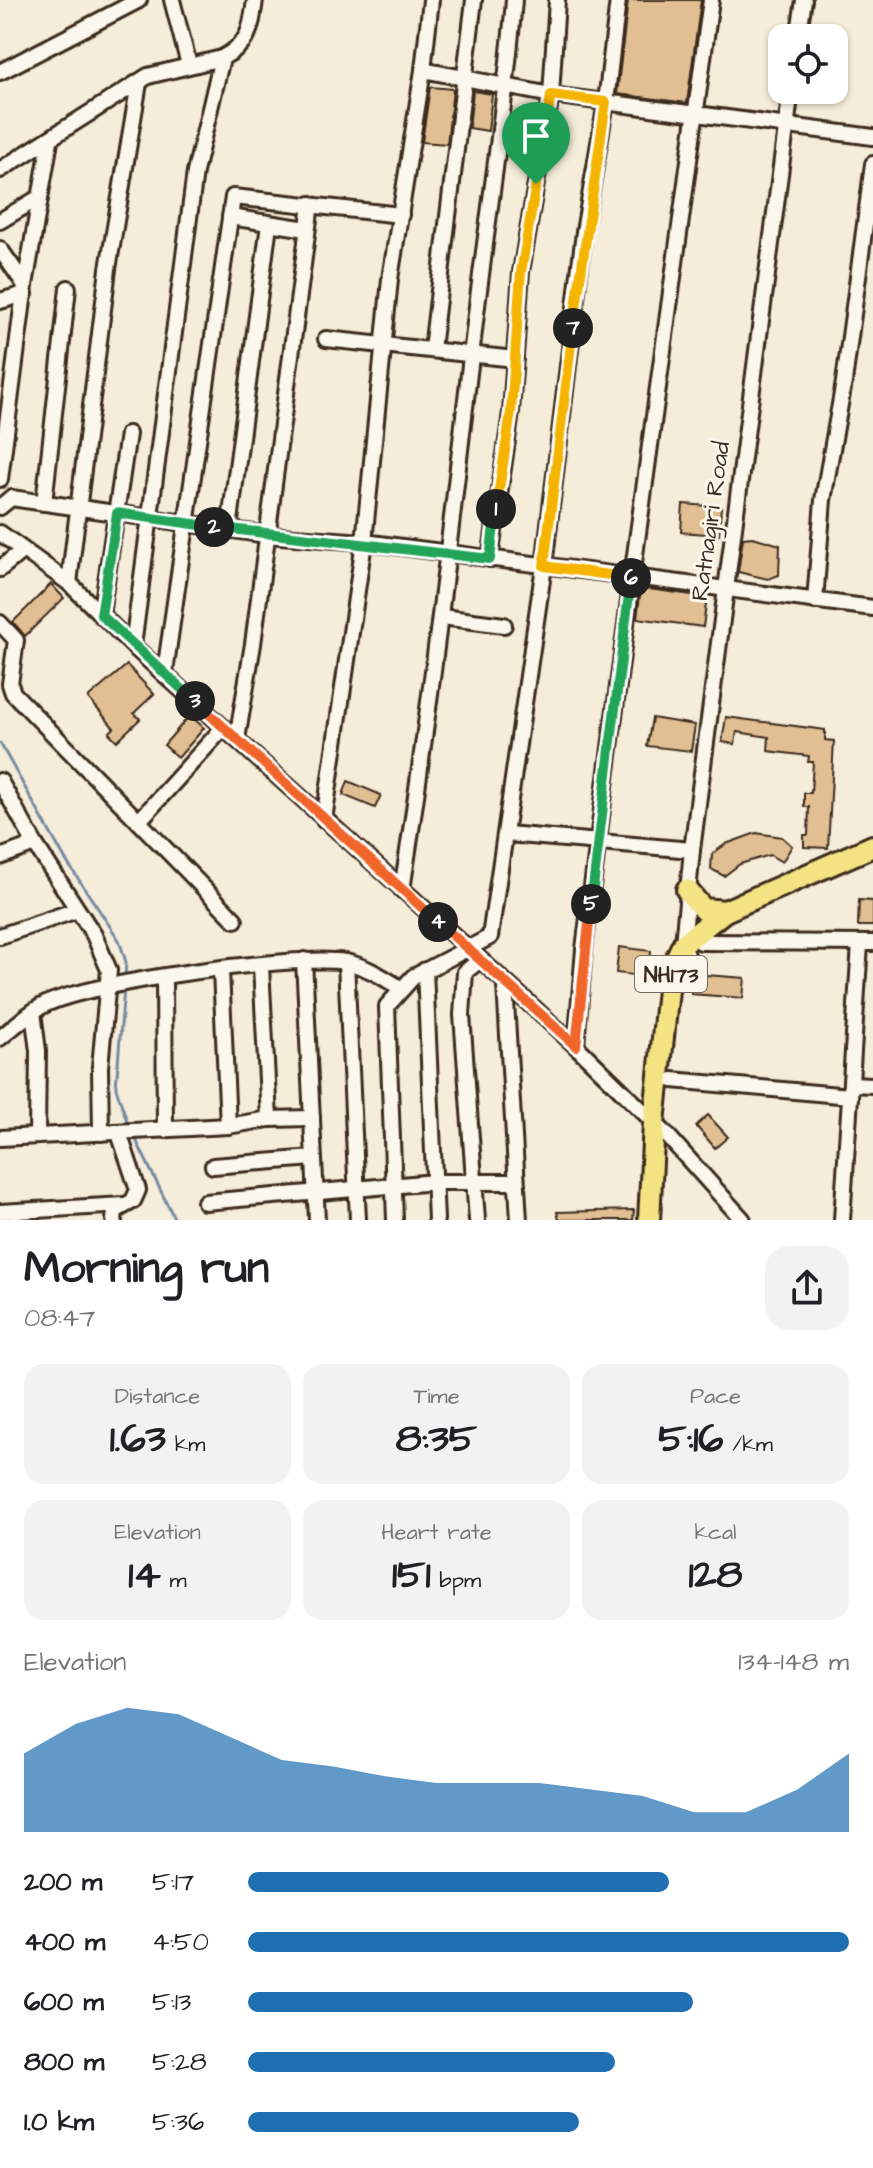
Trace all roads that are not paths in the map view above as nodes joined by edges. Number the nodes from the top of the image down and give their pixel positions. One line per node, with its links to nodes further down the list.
1 (139, 0): 15 (street)
2 (172, 0): 13 (street)
3 (255, 0): 12 (street)
4 (431, 0): 14 (street)
5 (474, 0): 16 (street)
6 (514, 0): 18 (street)
7 (557, 0): 19 (street)
8 (618, 0): 20 (street)
9 (711, 0): 22 (street)
10 (804, 0): 11 (street)
11 (800, 24)
12 (222, 58): 13 (street); 50 (street)
13 (189, 65): 17 (street)
14 (423, 70): 16 (street); 30 (street)
15 (0, 72)
16 (466, 80): 18 (street); 41 (street)
17 (139, 83): 25 (street); 48 (street)
18 (507, 87): 19 (street); 42 (street)
19 (551, 95): 20 (street); 43 (street)
20 (606, 102): 22 (street); 59 (street)
21 (789, 104): 23 (street, Ratnagiri Road)
22 (696, 116): 23 (street); 61 (street)
23 (785, 128): 24 (street); 63 (street, Ratnagiri Road)
24 (873, 137)
25 (50, 141): 27 (street); 28 (street)
26 (873, 164): 64 (street)
27 (0, 170)
28 (40, 197): 32 (street); 37 (street)
29 (311, 204): 30 (street); 31 (street); 34 (street)
30 (401, 215): 40 (street)
31 (230, 217): 33 (street); 51 (street)
32 (0, 221)
33 (269, 224): 34 (street); 52 (street)
34 (307, 229): 54 (street)
35 (0, 249): 37 (street)
36 (68, 288): 47 (street)
37 (25, 289): 38 (street); 45 (street)
38 (0, 301)
39 (326, 339): 40 (street)
40 (384, 343): 41 (street); 55 (street)
41 (432, 349): 42 (street)
42 (471, 354): 43 (street); 57 (street)
43 (515, 359): 58 (street)
44 (128, 434): 49 (street)
45 (0, 479)
46 (1, 503): 47 (street)
47 (44, 503): 48 (street)
48 (78, 508): 49 (street); 62 (street)
49 (117, 513): 50 (street); 66 (street)
50 (151, 518): 51 (street); 70 (street)
51 (186, 523): 52 (street); 71 (street)
52 (229, 529): 54 (street)
53 (0, 533): 56 (street)
54 (267, 535): 55 (street); 73 (street)
55 (364, 542): 57 (street); 75 (street)
56 (23, 550): 60 (street); 62 (street)
57 (450, 553): 58 (street); 67 (street)
58 (490, 559): 59 (street)
59 (544, 566): 61 (street); 77 (street)
60 (0, 569)
61 (632, 577): 63 (street); 78 (street)
62 (69, 583): 66 (street)
63 (723, 589): 64 (street); 81 (street, Ratnagiri Road)
64 (815, 601): 65 (street)
65 (873, 608)
66 (101, 615): 70 (street)
67 (442, 617): 69 (street); 84 (street)
68 (0, 623): 76 (street)
69 (504, 625)
70 (133, 646): 71 (street)
71 (165, 672): 72 (street)
72 (223, 728): 73 (street); 76 (street)
73 (237, 739): 75 (street)
74 (1, 784): 79 (street)
75 (324, 820): 84 (street)
76 (139, 821): 88 (street)
77 (507, 834): 78 (street); 91 (street)
78 (599, 842): 81 (street); 105 (street)
79 (35, 844): 82 (street); 86 (street)
80 (873, 846): 87 (highway, NH173)
81 (692, 850): 85 (street, Ratnagiri Road)
82 (0, 857)
83 (873, 861): 92 (highway, NH173)
84 (402, 890): 91 (street)
85 (687, 890): 87 (highway); 92 (street, Ratnagiri Road)
86 (77, 910): 89 (street); 100 (street)
87 (725, 911): 92 (highway, NH173)
88 (235, 920)
89 (0, 936)
90 (866, 944): 92 (street); 108 (street)
91 (468, 948): 94 (street); 98 (street)
92 (691, 948): 106 (highway, NH173); 112 (highway, NH173)
93 (304, 960): 95 (street); 96 (street); 109 (street)
94 (480, 960): 101 (street); 121 (street)
95 (346, 962): 102 (street); 124 (street)
96 (261, 966): 97 (street); 110 (street)
97 (221, 970): 99 (street); 111 (street)
98 (425, 970): 102 (street); 120 (street)
99 (164, 979): 100 (street); 113 (street)
100 (120, 985): 103 (street); 114 (street)
101 (505, 985): 105 (street); 122 (street)
102 (400, 988): 123 (street)
103 (33, 1012): 104 (street); 116 (street)
104 (0, 1038)
105 (576, 1046): 112 (street)
106 (672, 1080): 108 (street); 112 (highway, NH173)
107 (873, 1085): 108 (street)
108 (850, 1090): 139 (street)
109 (312, 1118): 110 (street); 118 (street)
110 (269, 1119): 111 (street)
111 (228, 1126): 113 (street)
112 (660, 1128): 136 (highway, NH173); 137 (highway, NH173); 138 (street)
113 (165, 1130): 115 (street)
114 (101, 1133): 115 (street); 116 (street)
115 (119, 1133): 127 (street)
116 (37, 1136): 117 (street)
117 (0, 1138)
118 (313, 1158): 119 (street); 125 (street)
119 (213, 1166)
120 (435, 1182): 121 (street); 123 (street); 133 (street)
121 (473, 1182): 122 (street); 134 (street)
122 (516, 1182): 135 (street)
123 (393, 1187): 124 (street); 132 (street)
124 (356, 1189): 125 (street); 131 (street)
125 (314, 1191): 126 (street); 130 (street)
126 (205, 1202)
127 (124, 1205): 128 (street); 129 (street)
128 (0, 1212)
129 (114, 1220)
130 (317, 1220)
131 (358, 1220)
132 (395, 1220)
133 (436, 1220)
134 (477, 1220)
135 (519, 1220)
136 (649, 1220)
137 (662, 1220)
138 (743, 1220)
139 (842, 1220)

